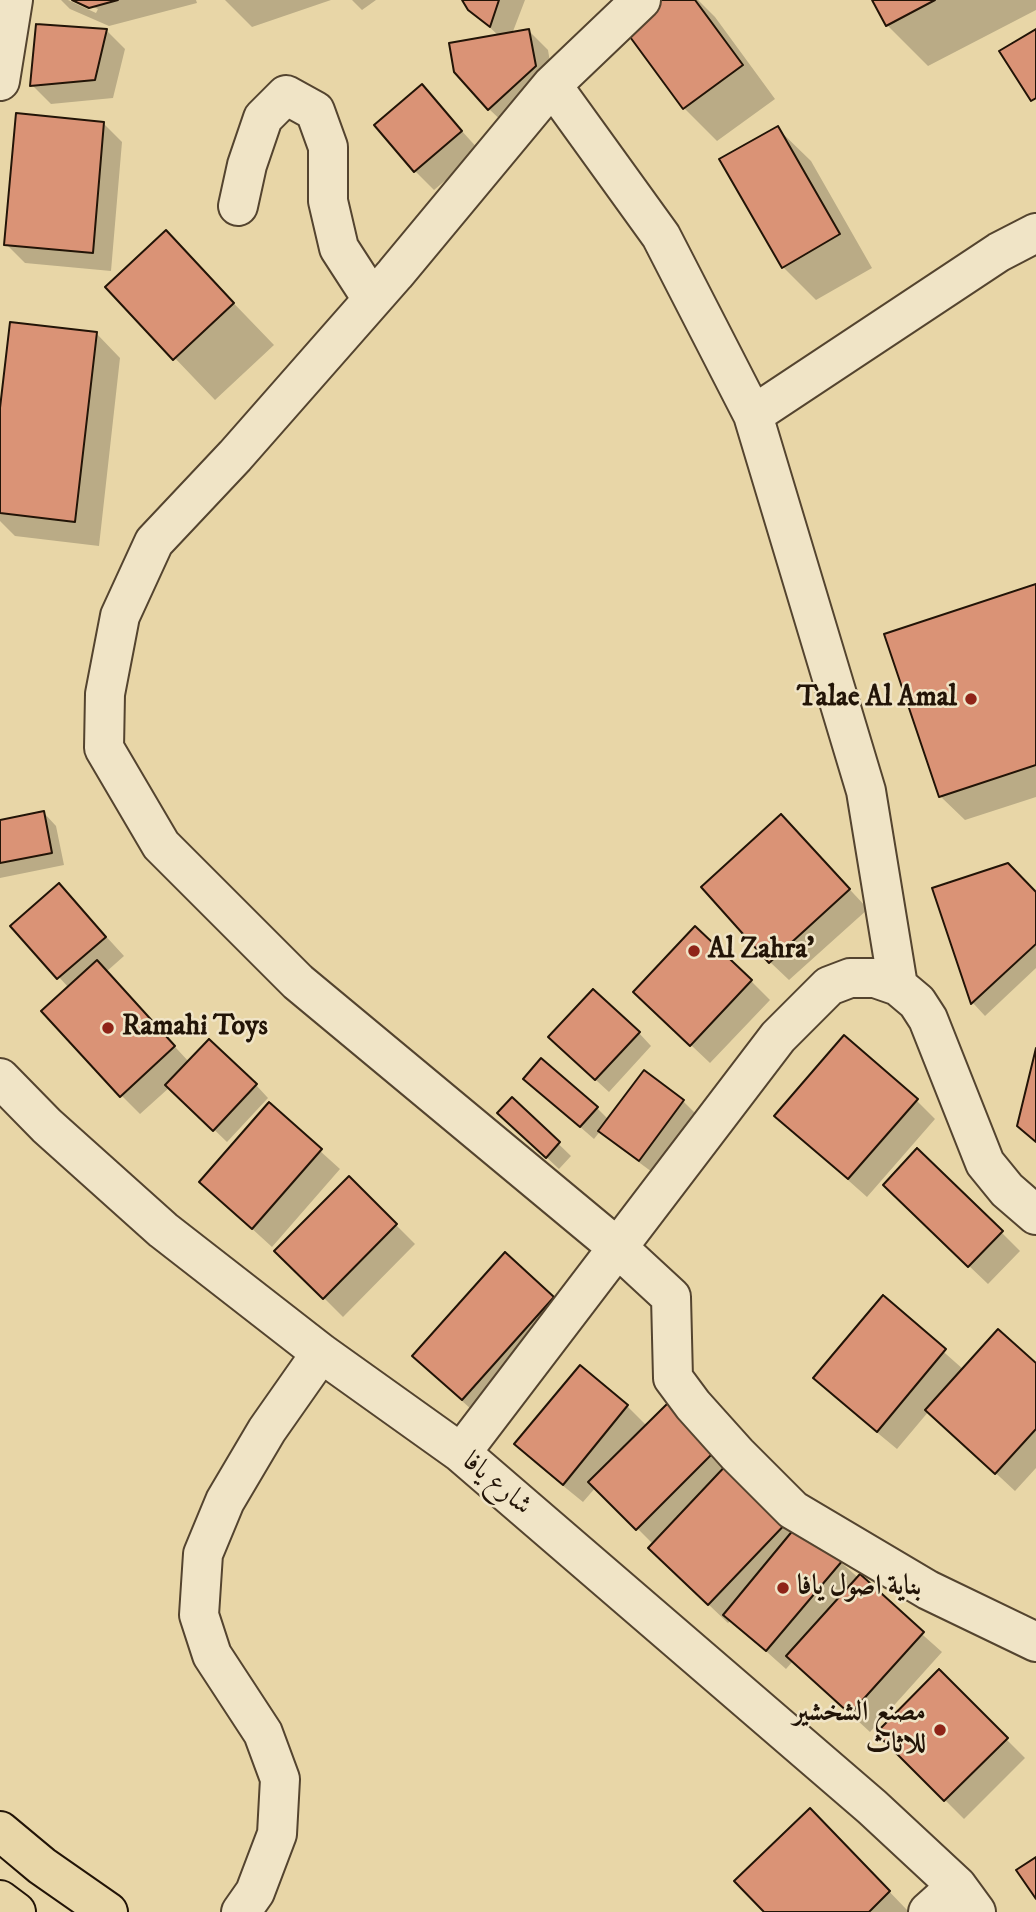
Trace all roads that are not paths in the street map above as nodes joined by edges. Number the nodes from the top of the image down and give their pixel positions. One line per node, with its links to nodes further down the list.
1 (13, 0): 3 (street)
2 (641, 0): 4 (street)
3 (0, 81)
4 (552, 85): 7 (street); 8 (street)
5 (238, 206): 7 (street)
6 (1036, 233): 8 (street)
7 (372, 299): 12 (street)
8 (753, 415): 9 (street)
9 (898, 986): 11 (street); 12 (street)
10 (0, 1078): 13 (street, شارع يافا)
11 (1036, 1216)
12 (618, 1248): 14 (street); 15 (street)
13 (321, 1353): 14 (street, شارع يافا); 21 (street)
14 (461, 1453): 17 (street, شارع يافا)
15 (1036, 1642)
16 (0, 1831): 20 (main road)
17 (967, 1899): 22 (street)
18 (0, 1900): 19 (main road)
19 (16, 1912)
20 (107, 1912)
21 (241, 1912)
22 (928, 1912)

